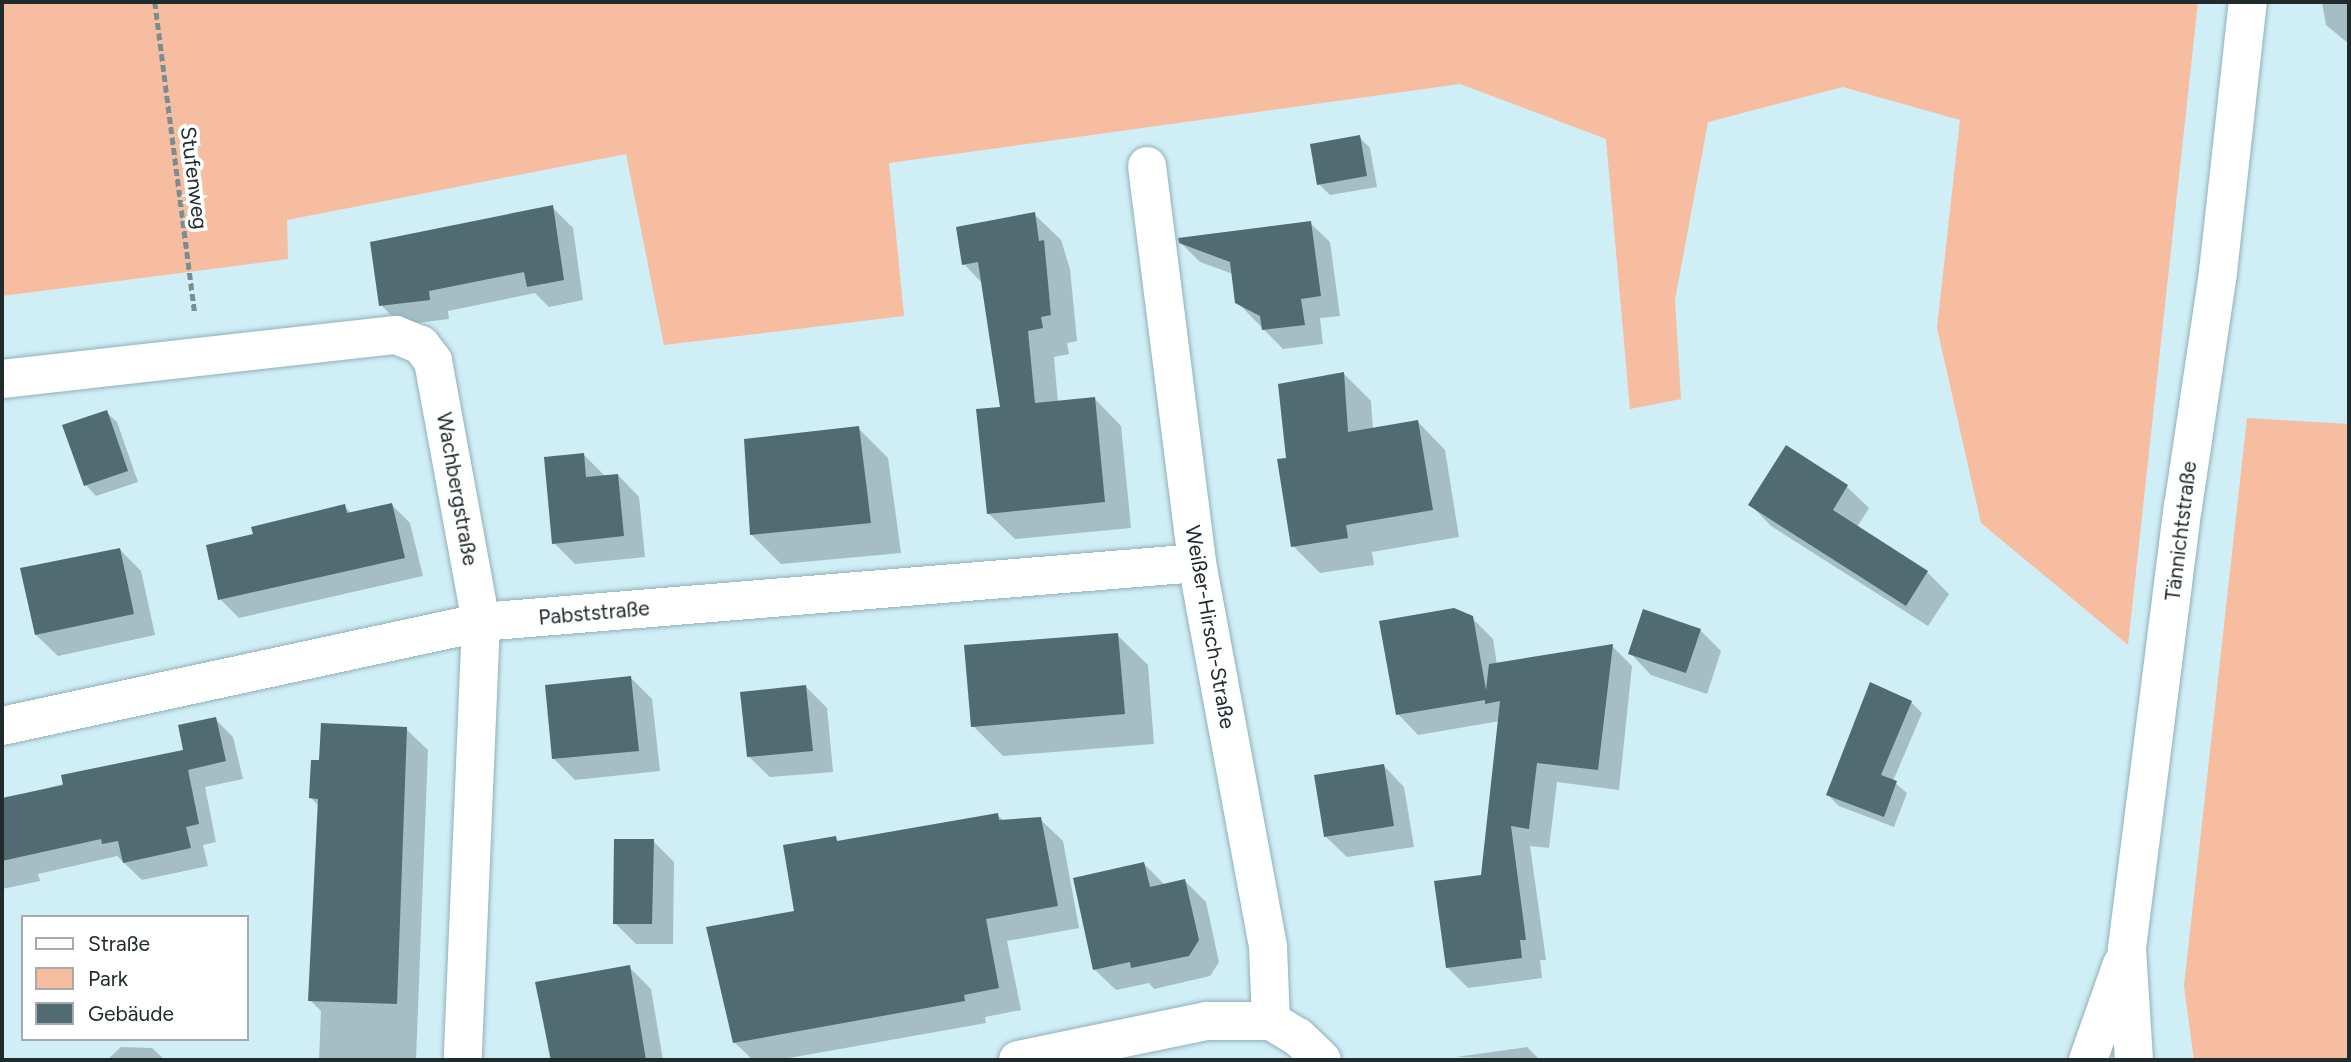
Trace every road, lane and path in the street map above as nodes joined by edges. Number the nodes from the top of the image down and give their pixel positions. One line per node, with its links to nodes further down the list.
1 (155, 2): 4 (path, Stufenweg)
2 (2248, 2): 9 (street, Tännichtstraße)
3 (1147, 166): 6 (street, Weißer-Hirsch-Straße)
4 (201, 358): 5 (street, Wachbergstraße); 7 (street, Wachbergstraße)
5 (2, 379)
6 (1197, 563): 7 (street, Pabststraße); 10 (street, Weißer-Hirsch-Straße)
7 (481, 622): 8 (street, Pabststraße); 11 (street, Wachbergstraße)
8 (2, 726)
9 (2127, 948): 14 (street); 15 (street, Tännichtstraße)
10 (1271, 1021): 12 (street); 13 (street)
11 (463, 1060)
12 (1018, 1060)
13 (1322, 1060)
14 (2088, 1060)
15 (2134, 1060)
16 (2342, 1060): 17 (path)
17 (2349, 1060)

